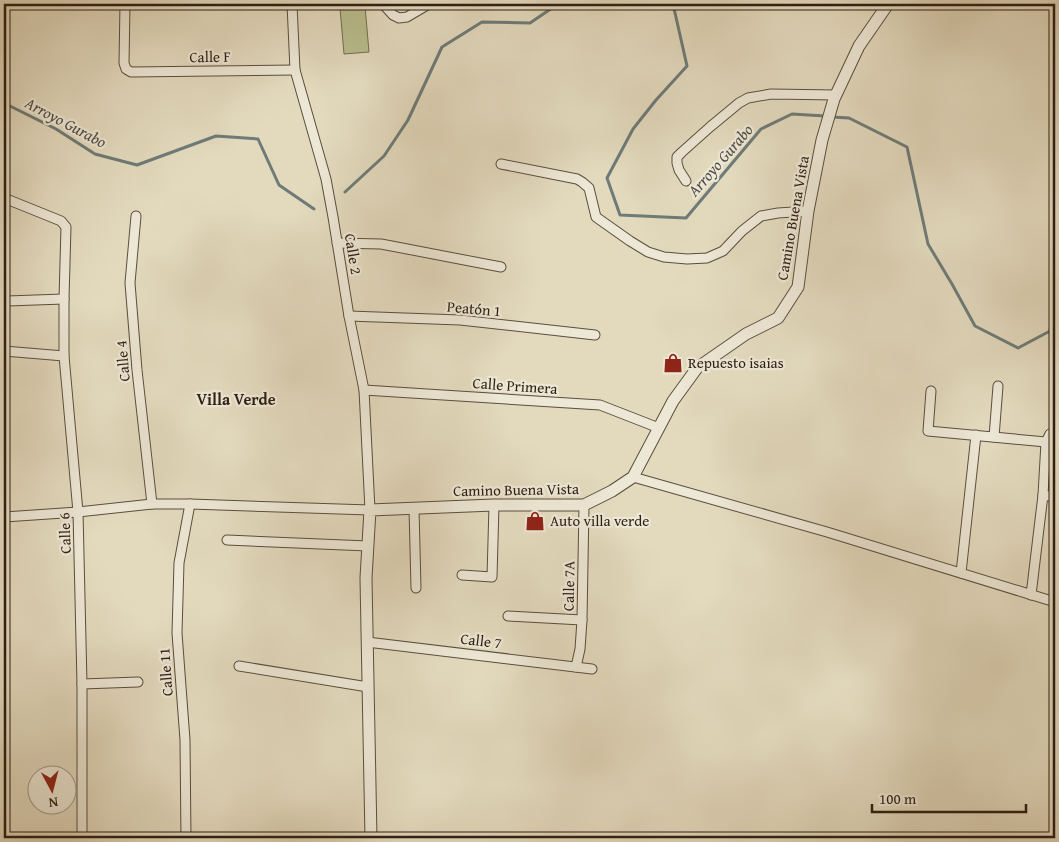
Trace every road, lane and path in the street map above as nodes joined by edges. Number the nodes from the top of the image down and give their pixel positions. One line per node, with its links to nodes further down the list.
1 (125, 4): 6 (street, Calle F)
2 (292, 4): 6 (street, Calle 2)
3 (383, 4): 4 (street)
4 (429, 4)
5 (888, 4): 7 (street, Camino Buena Vista)
6 (295, 70): 13 (street, Calle 2)
7 (835, 97): 9 (street); 11 (street, Camino Buena Vista)
8 (501, 164): 11 (street)
9 (686, 181)
10 (4, 198): 16 (street, Calle 6)
11 (808, 211): 24 (street, Camino Buena Vista)
12 (136, 216): 32 (street, Calle 4)
13 (337, 243): 14 (street); 17 (street, Calle 2)
14 (501, 266)
15 (4, 299): 16 (street)
16 (64, 300): 20 (street, Calle 6)
17 (349, 316): 18 (street, Peatón 1); 22 (street, Calle 2)
18 (595, 336)
19 (4, 351): 20 (street)
20 (64, 356): 38 (street, Calle 6)
21 (998, 386): 27 (street)
22 (364, 390): 24 (street, Calle Primera); 37 (street, Calle 2)
23 (932, 391): 26 (street)
24 (659, 428): 29 (street, Camino Buena Vista)
25 (1055, 432): 28 (street)
26 (976, 435): 27 (street); 42 (street)
27 (994, 437): 28 (street)
28 (1046, 442): 30 (street)
29 (633, 477): 35 (street, Camino Buena Vista); 42 (street)
30 (1043, 495): 31 (street); 45 (street)
31 (1055, 497)
32 (152, 504): 33 (street); 38 (street)
33 (190, 504): 37 (street); 57 (street, Calle 11)
34 (494, 505): 35 (street, Camino Buena Vista); 36 (street, Camino Buena Vista); 43 (street)
35 (584, 505): 48 (street, Calle 7A)
36 (414, 508): 37 (street, Camino Buena Vista); 44 (street)
37 (370, 510): 41 (street)
38 (78, 512): 39 (street); 54 (street, Calle 6)
39 (4, 517)
40 (226, 540): 41 (street)
41 (368, 546): 49 (street)
42 (961, 573): 45 (street)
43 (462, 574)
44 (416, 588)
45 (1031, 595): 46 (street)
46 (1055, 602)
47 (508, 616): 48 (street)
48 (582, 620): 51 (street, Calle 7A)
49 (367, 642): 51 (street, Calle 7); 55 (street)
50 (239, 666): 55 (street)
51 (576, 667): 52 (street, Calle 7)
52 (592, 669)
53 (138, 682): 54 (street)
54 (82, 684): 56 (street, Calle 6)
55 (368, 687): 58 (street)
56 (82, 838)
57 (186, 838)
58 (371, 838)

